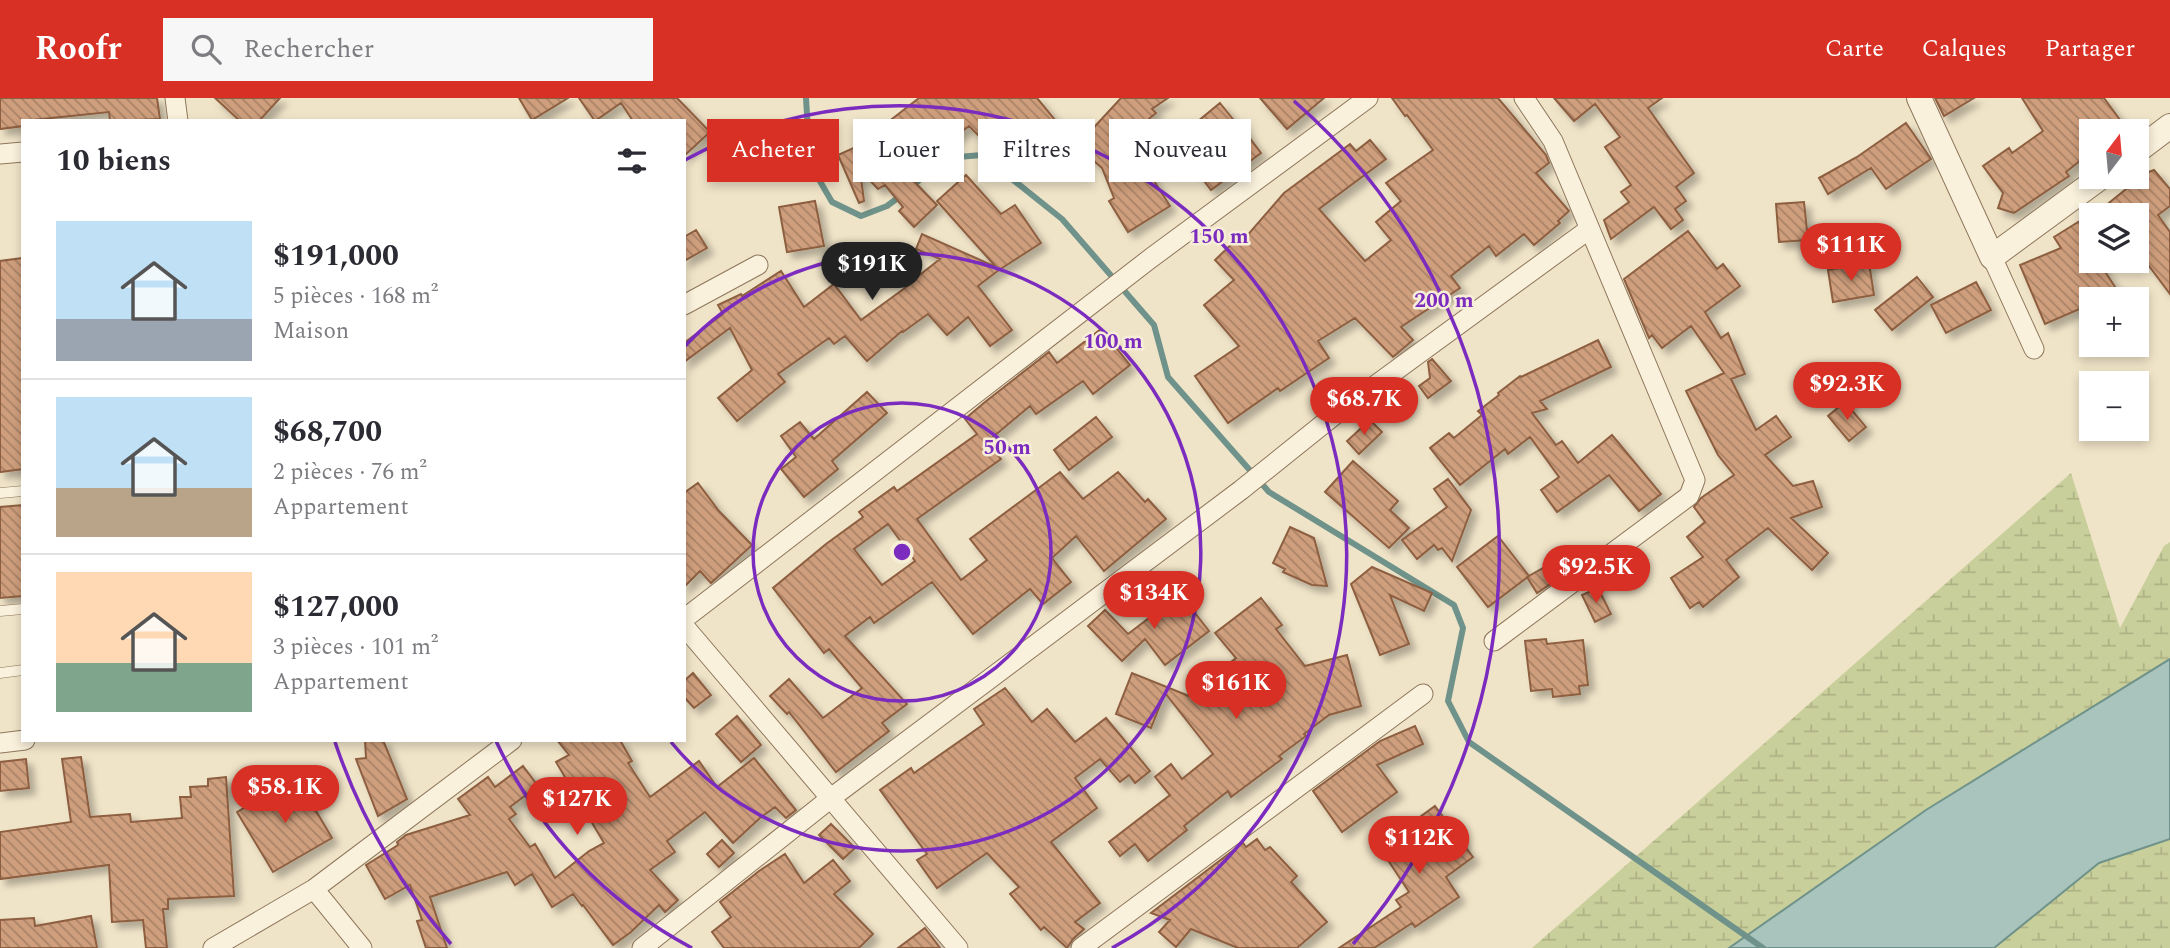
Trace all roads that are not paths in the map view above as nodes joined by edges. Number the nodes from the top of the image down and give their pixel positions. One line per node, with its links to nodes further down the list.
1 (175, 98): 5 (street)
2 (1368, 98): 20 (street)
3 (1524, 98): 11 (street)
4 (1919, 98): 12 (street)
5 (178, 119)
6 (2170, 126): 7 (street)
7 (2149, 141)
8 (21, 152): 9 (street)
9 (0, 154)
10 (2085, 189): 12 (street)
11 (1588, 230): 22 (street); 29 (street)
12 (1992, 257): 15 (street)
13 (758, 265): 14 (street)
14 (686, 304)
15 (2034, 349)
16 (21, 491): 17 (lane)
17 (0, 493)
18 (21, 609): 19 (lane)
19 (0, 611)
20 (686, 617)
21 (686, 628): 29 (street)
22 (1494, 641)
23 (21, 670): 24 (lane)
24 (0, 673)
25 (1423, 694): 35 (street)
26 (21, 740): 28 (street)
27 (509, 742): 30 (street)
28 (0, 743)
29 (831, 799): 33 (street); 34 (street)
30 (314, 889): 31 (street); 32 (street)
31 (213, 948)
32 (362, 948)
33 (642, 948)
34 (958, 948)
35 (1081, 948)

